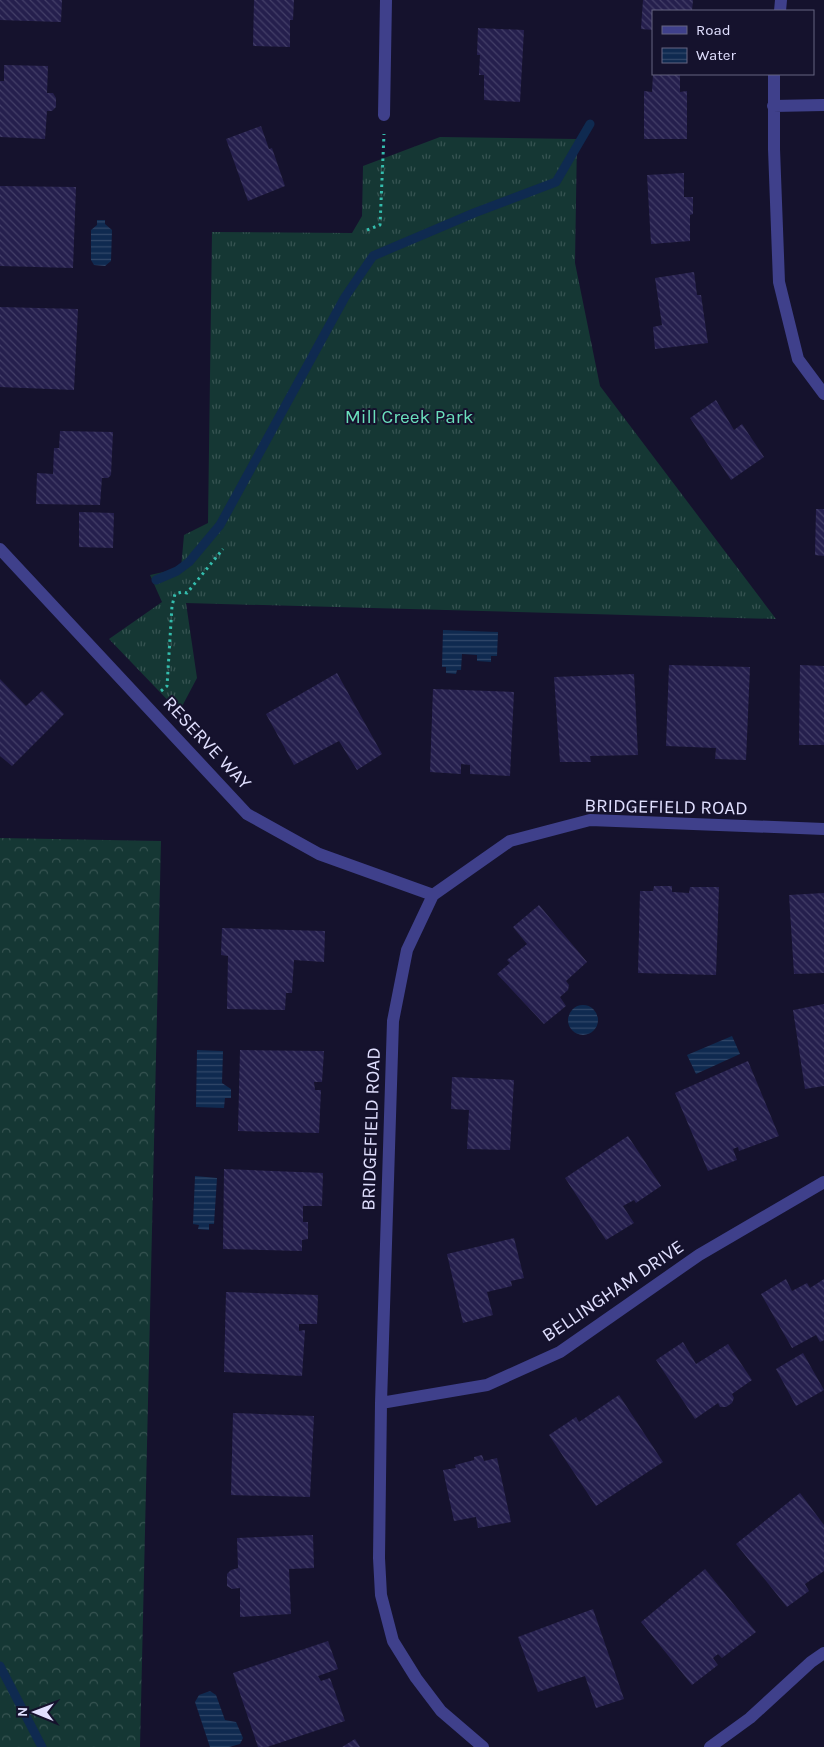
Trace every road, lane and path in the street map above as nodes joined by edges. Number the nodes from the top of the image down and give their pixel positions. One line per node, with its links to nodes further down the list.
1 (386, 0): 5 (street)
2 (774, 75): 4 (street)
3 (824, 105): 4 (street)
4 (773, 106): 7 (street)
5 (384, 115): 6 (path)
6 (367, 230)
7 (824, 394)
8 (0, 549): 10 (street, RESERVE WAY)
9 (223, 549): 10 (path)
10 (146, 706): 12 (street, RESERVE WAY)
11 (824, 829): 12 (street, BRIDGEFIELD ROAD)
12 (433, 895): 14 (street, BRIDGEFIELD ROAD)
13 (824, 1182): 14 (street, BELLINGHAM DRIVE)
14 (381, 1403): 16 (street, BRIDGEFIELD ROAD)
15 (824, 1653): 17 (street)
16 (483, 1747)
17 (710, 1747)

